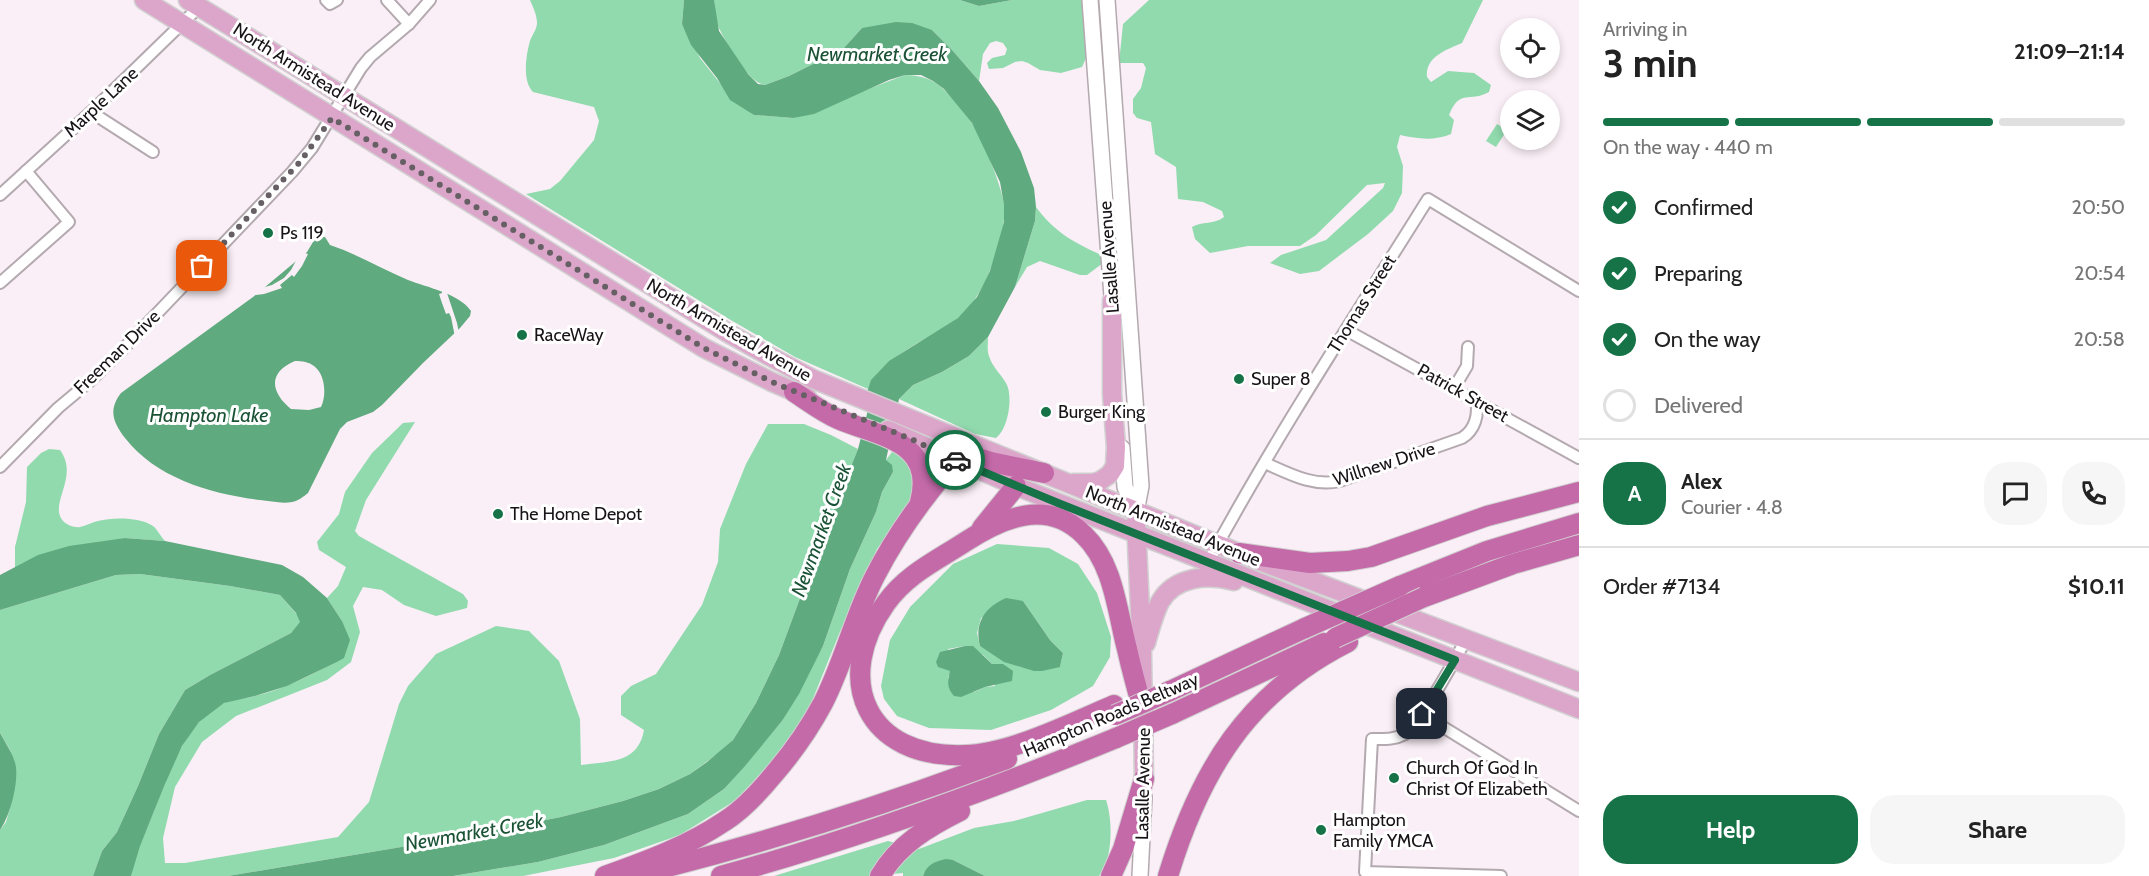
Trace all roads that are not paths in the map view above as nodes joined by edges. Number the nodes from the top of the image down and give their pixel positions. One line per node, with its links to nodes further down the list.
1 (144, 0): 9 (main road, North Armistead Avenue)
2 (326, 0): 3 (street)
3 (337, 0)
4 (387, 0): 10 (street)
5 (430, 0): 10 (street, Freeman Drive)
6 (1090, 0): 19 (main road, Lasalle Avenue)
7 (1107, 0): 35 (main road, Lasalle Avenue)
8 (194, 3): 9 (street, Marple Lane); 11 (main road, North Armistead Avenue)
9 (182, 24): 12 (street, Marple Lane); 13 (main road, North Armistead Avenue)
10 (409, 24): 11 (street, Freeman Drive)
11 (345, 95): 13 (street, Freeman Drive); 30 (main road, North Armistead Avenue)
12 (92, 112): 14 (street); 15 (street, Marple Lane)
13 (332, 118): 23 (main road, North Armistead Avenue); 29 (street, Freeman Drive)
14 (153, 152)
15 (26, 171): 16 (street, Marple Lane); 17 (street)
16 (0, 195)
17 (0, 283)
18 (1579, 291): 20 (street, Thomas Street)
19 (1112, 301): 31 (main road); 35 (main road, Lasalle Avenue)
20 (1346, 330): 22 (street, Patrick Street); 28 (street, Thomas Street)
21 (1468, 347): 22 (street)
22 (1454, 388): 24 (street, Patrick Street)
23 (794, 392): 25 (highway)
24 (1476, 400): 26 (street, Patrick Street); 28 (street, Willnew Drive)
25 (897, 438): 27 (main road, North Armistead Avenue); 34 (highway)
26 (1579, 458)
27 (955, 461): 30 (highway); 32 (main road, North Armistead Avenue); 34 (highway)
28 (1265, 463): 39 (street, Thomas Street)
29 (0, 468)
30 (1044, 473): 31 (main road, North Armistead Avenue)
31 (1067, 483): 35 (main road, North Armistead Avenue)
32 (1016, 486): 37 (highway); 38 (main road, North Armistead Avenue)
33 (1579, 492): 41 (highway)
34 (919, 506): 56 (highway)
35 (1136, 512): 38 (main road, Lasalle Avenue); 39 (main road, North Armistead Avenue)
36 (1579, 523): 50 (highway, Hampton Roads Beltway, bridge)
37 (978, 532): 50 (highway); 51 (highway)
38 (1136, 533): 42 (main road, North Armistead Avenue); 46 (main road, Lasalle Avenue)
39 (1218, 545): 41 (main road, North Armistead Avenue); 42 (street, Thomas Street)
40 (1579, 545): 45 (highway, Hampton Roads Beltway, bridge)
41 (1239, 553): 44 (main road, North Armistead Avenue)
42 (1208, 562): 43 (main road, North Armistead Avenue)
43 (1277, 589): 46 (main road); 47 (main road, North Armistead Avenue)
44 (1467, 639): 47 (street); 48 (main road, North Armistead Avenue)
45 (1341, 640): 53 (highway, Hampton Roads Beltway, bridge); 62 (highway)
46 (1142, 653): 51 (main road, Lasalle Avenue)
47 (1455, 660): 49 (main road, North Armistead Avenue); 52 (street)
48 (1579, 682)
49 (1579, 709)
50 (1114, 710): 57 (highway, Hampton Roads Beltway)
51 (1144, 714): 54 (main road, Lasalle Avenue)
52 (1422, 714): 55 (street); 63 (street)
53 (1020, 777): 58 (highway, Hampton Roads Beltway); 59 (highway)
54 (1144, 779): 60 (highway); 61 (main road, Lasalle Avenue)
55 (1579, 812)
56 (605, 876)
57 (632, 876)
58 (721, 876)
59 (880, 876)
60 (1111, 876)
61 (1140, 876)
62 (1168, 876)
63 (1501, 876)

